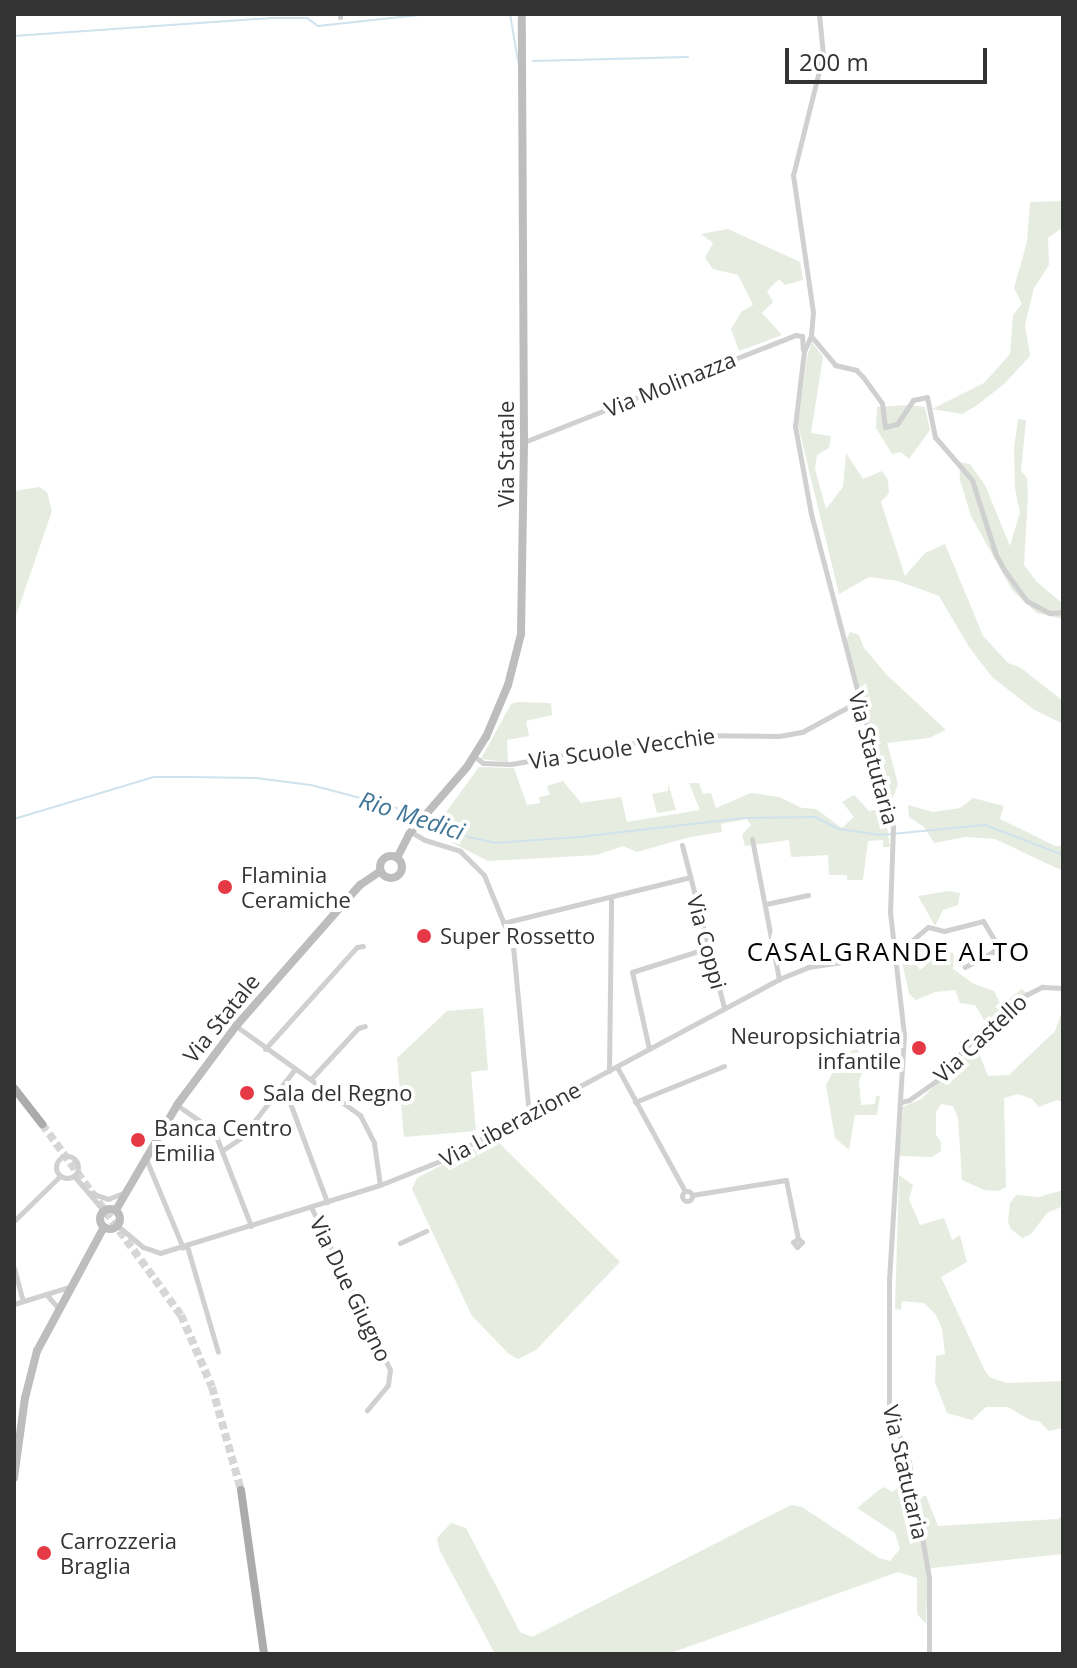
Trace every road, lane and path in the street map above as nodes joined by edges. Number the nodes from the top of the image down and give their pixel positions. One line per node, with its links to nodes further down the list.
1 (522, 14): 5 (main road, Via Statale)
2 (819, 14): 3 (street, Via Statutaria)
3 (811, 336): 4 (street, Via Statutaria); 6 (street)
4 (804, 351): 5 (street, Via Molinazza); 7 (street, Via Statutaria)
5 (524, 442): 8 (main road, Via Statale)
6 (1063, 612)
7 (859, 701): 8 (street, Via Scuole Vecchie); 21 (street, Via Statutaria)
8 (474, 756): 9 (main road, Via Statale)
9 (414, 828): 12 (main road, Via Statale); 18 (street)
10 (752, 839): 17 (street)
11 (682, 845): 14 (street, Via Coppi)
12 (397, 858): 13 (main road, Via Statale); 13 (main road, Via Statale)
13 (381, 871): 26 (main road, Via Statale)
14 (690, 877): 16 (street, Via Coppi); 20 (street, Via Coppi)
15 (808, 895): 17 (street)
16 (611, 900): 18 (street, Via Coppi); 33 (street)
17 (766, 904): 23 (street)
18 (503, 923): 40 (street)
19 (363, 946): 28 (street)
20 (708, 948): 25 (street, Via Coppi); 29 (street)
21 (896, 954): 22 (street); 23 (street, Via Liberazione); 38 (street, Via Statutaria)
22 (965, 967)
23 (779, 979): 25 (street, Via Liberazione)
24 (1063, 988): 38 (street, Via Castello)
25 (724, 1007): 29 (street, Via Liberazione)
26 (236, 1026): 28 (street); 39 (main road, Via Statale)
27 (365, 1026): 34 (street)
28 (265, 1049): 32 (street)
29 (649, 1049): 31 (street, Via Liberazione)
30 (724, 1066): 37 (street)
31 (617, 1067): 33 (street, Via Liberazione); 37 (street)
32 (295, 1069): 34 (street); 35 (street)
33 (609, 1071): 40 (street, Via Liberazione)
34 (311, 1079): 46 (street)
35 (284, 1087): 42 (street); 49 (street)
36 (14, 1088): 41 (main road)
37 (635, 1102): 58 (street)
38 (901, 1102): 75 (street, Via Statutaria)
39 (177, 1105): 42 (street); 43 (main road, Via Statale)
40 (529, 1114): 46 (street, Via Liberazione)
41 (42, 1124)
42 (223, 1150): 55 (street)
43 (145, 1158): 48 (main road, Via Statale); 60 (street)
44 (60, 1176): 45 (street); 45 (street); 53 (street)
45 (74, 1176): 47 (street)
46 (380, 1185): 49 (street, Via Liberazione)
47 (88, 1191): 48 (street); 52 (street)
48 (126, 1191): 51 (main road, Via Statale)
49 (327, 1202): 50 (street, Via Liberazione)
50 (311, 1207): 55 (street, Via Liberazione); 70 (street, Via Due Giugno)
51 (116, 1210): 52 (main road); 54 (main road)
52 (104, 1211): 56 (main road)
53 (14, 1221)
54 (118, 1226): 56 (main road); 60 (street, Via Liberazione)
55 (251, 1226): 60 (street, Via Liberazione)
56 (104, 1227): 62 (main road)
57 (426, 1231): 59 (street)
58 (798, 1239)
59 (400, 1243)
60 (185, 1247): 67 (street)
61 (14, 1268): 64 (street)
62 (69, 1287): 63 (street); 66 (main road)
63 (45, 1294): 64 (street); 66 (street)
64 (23, 1301): 65 (street)
65 (14, 1304)
66 (58, 1308): 68 (main road)
67 (218, 1352)
68 (25, 1398): 69 (street); 71 (main road)
69 (14, 1399)
70 (367, 1410)
71 (15, 1467): 72 (main road)
72 (14, 1478)
73 (241, 1490): 74 (main road)
74 (264, 1654)
75 (929, 1654)

